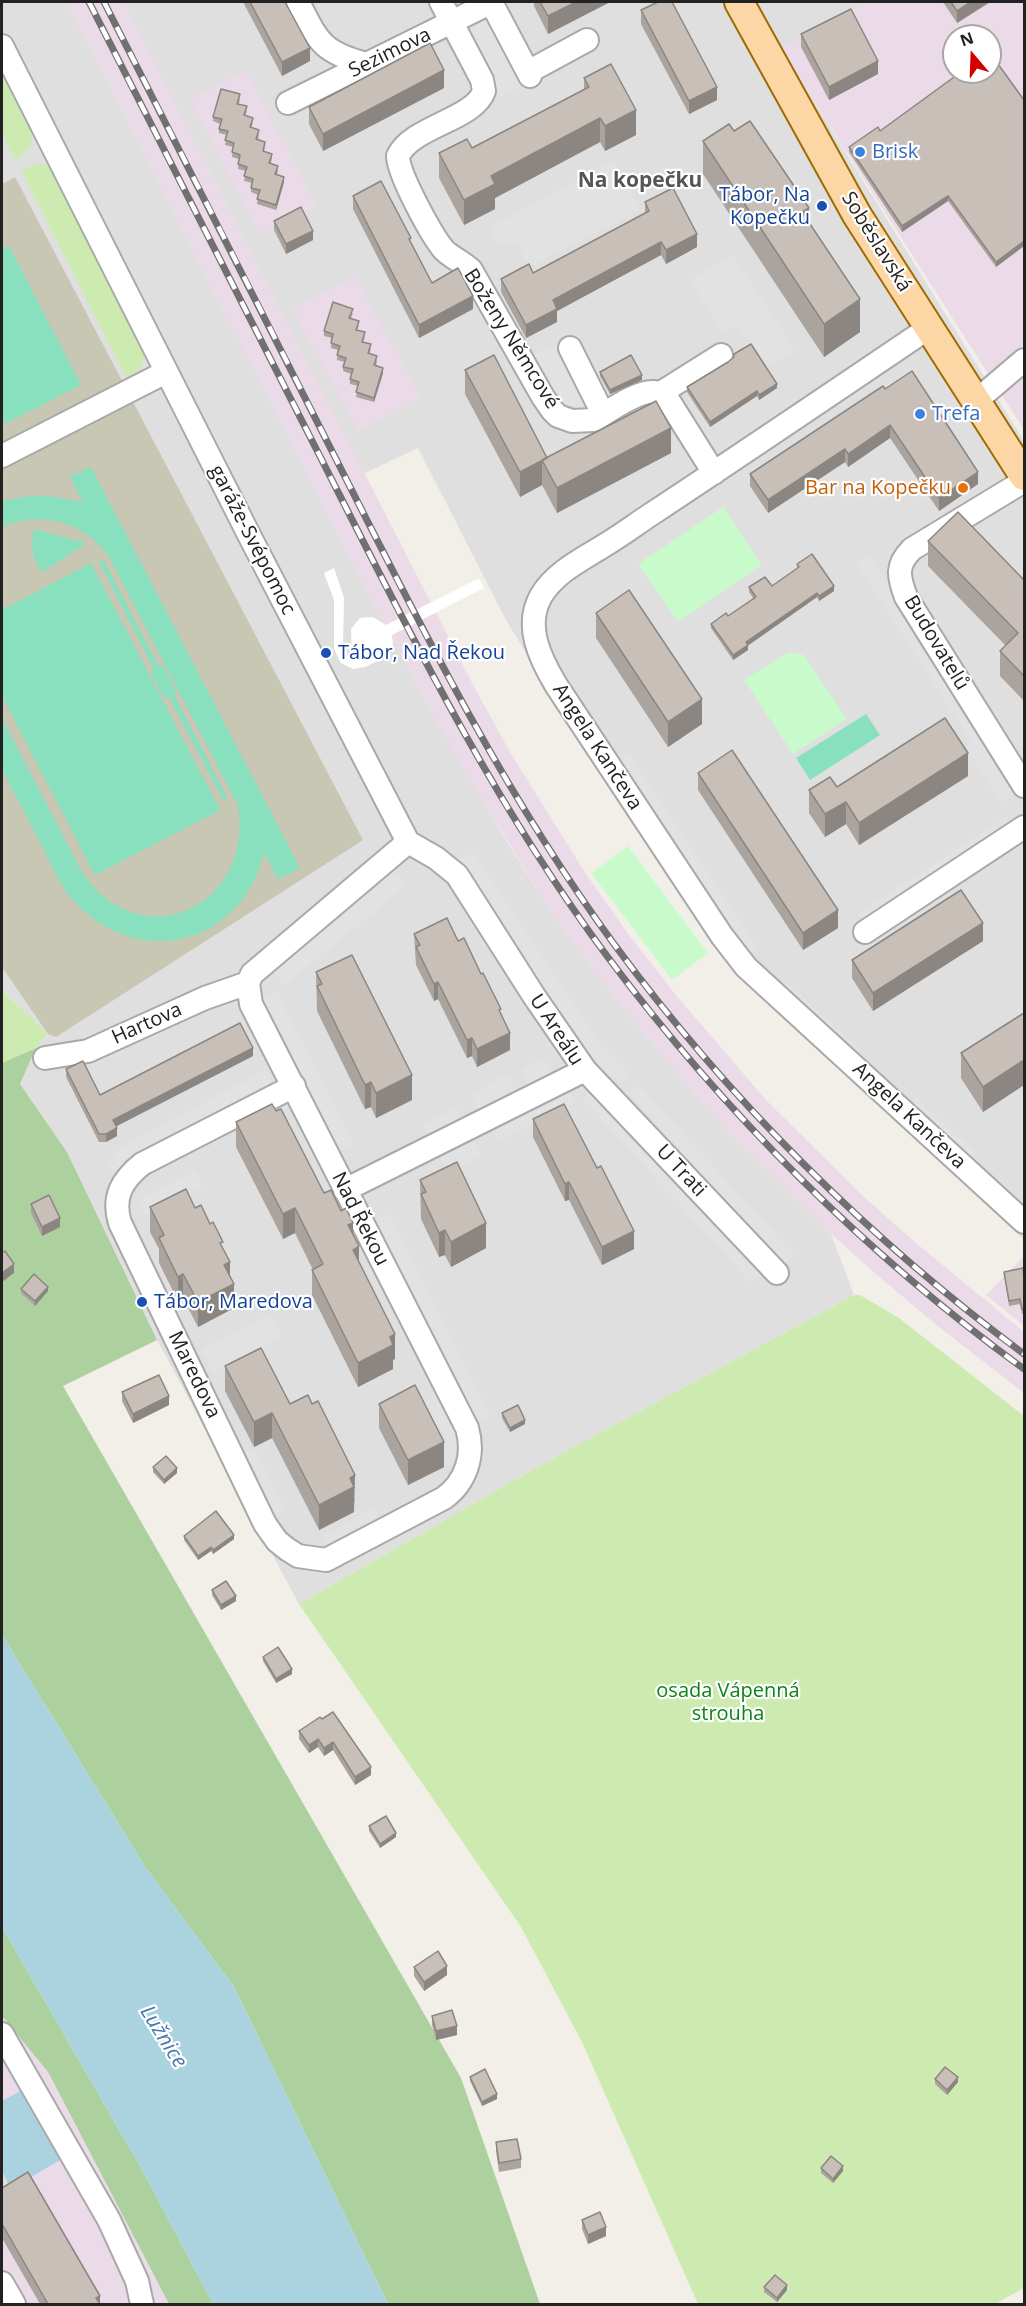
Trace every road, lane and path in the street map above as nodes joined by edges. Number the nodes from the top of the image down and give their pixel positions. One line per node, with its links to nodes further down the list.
1 (298, 2): 8 (street)
2 (441, 2): 5 (street, Boženy Němcové)
3 (492, 2): 5 (street, Sezimova); 6 (street)
4 (739, 2): 10 (main road, Soběslavská)
5 (452, 22): 8 (street, Sezimova); 17 (street, Boženy Němcové)
6 (587, 40)
7 (2, 46): 14 (street, garáže-Svépomoc)
8 (366, 64): 9 (street, Sezimova)
9 (288, 104)
10 (930, 327): 16 (main road, Soběslavská); 19 (street, Angela Kančeva)
11 (570, 348): 17 (street)
12 (721, 355): 15 (street)
13 (1024, 360): 16 (street)
14 (166, 372): 18 (street); 24 (street, garáže-Svépomoc)
15 (659, 393): 17 (street, Boženy Němcové); 19 (street)
16 (976, 401): 20 (main road, Soběslavská)
17 (603, 414)
18 (2, 456)
19 (714, 473): 31 (street, Angela Kančeva)
20 (1024, 476)
21 (1024, 481): 22 (street, Budovatelů)
22 (1024, 786)
23 (1024, 827): 25 (street)
24 (408, 842): 26 (street); 28 (street, U Areálu)
25 (865, 932)
26 (248, 983): 27 (street, Hartova); 29 (street, Nad Řekou)
27 (45, 1058)
28 (585, 1070): 30 (street, U Areálu); 32 (street, U Trati)
29 (294, 1086): 30 (street, Nad Řekou); 33 (street, Maredova)
30 (345, 1190): 33 (street, Nad Řekou)
31 (1020, 1210)
32 (777, 1273)
33 (470, 1455)
34 (2, 2034): 37 (street)
35 (2, 2283): 36 (street)
36 (14, 2304)
37 (142, 2304)

